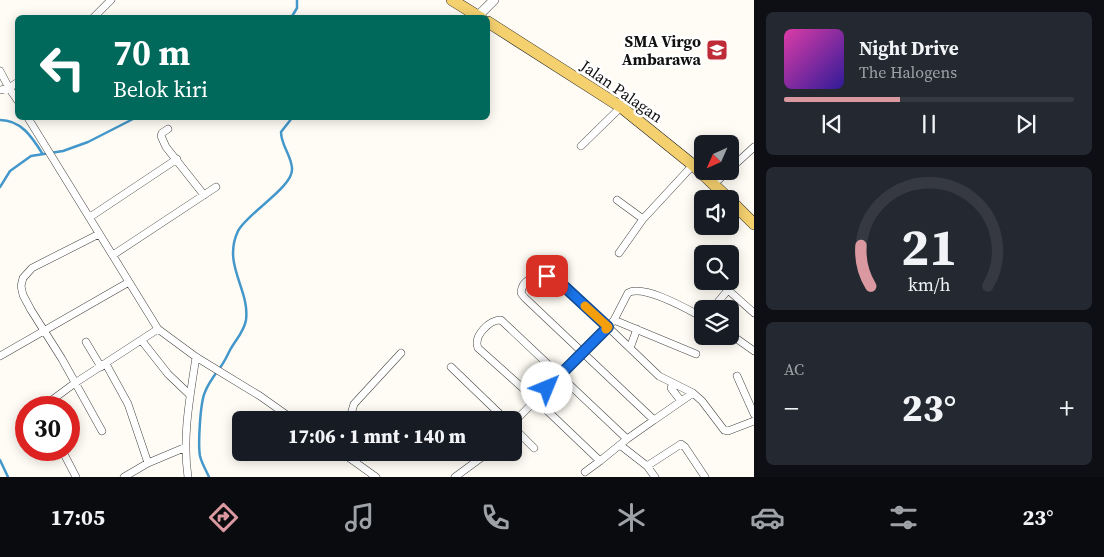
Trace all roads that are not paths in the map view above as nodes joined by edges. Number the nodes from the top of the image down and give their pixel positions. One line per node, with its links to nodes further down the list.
1 (111, 0): 4 (street)
2 (452, 0): 5 (main road, Jalan Palagan)
3 (494, 0): 6 (street)
4 (96, 15)
5 (477, 15)
6 (484, 15)
7 (490, 23): 13 (main road, Jalan Palagan)
8 (0, 71): 10 (street)
9 (15, 84): 10 (street)
10 (9, 88): 11 (street); 12 (street)
11 (0, 90)
12 (15, 97)
13 (621, 107): 16 (street); 20 (main road, Jalan Palagan)
14 (29, 120): 28 (street)
15 (168, 129): 18 (street)
16 (581, 146)
17 (754, 147): 19 (street)
18 (177, 159): 25 (street); 28 (street)
19 (739, 161)
20 (693, 165): 22 (main road, Jalan Palagan); 29 (street)
21 (718, 180): 22 (street)
22 (714, 184): 24 (main road, Jalan Palagan)
23 (216, 186): 25 (street)
24 (720, 190)
25 (204, 195): 33 (street)
26 (617, 200): 29 (street)
27 (739, 208): 30 (main road, Jalan Palagan)
28 (90, 217): 31 (street)
29 (643, 219): 32 (street)
30 (754, 224)
31 (100, 234): 33 (street); 43 (street)
32 (619, 253)
33 (113, 256): 34 (street)
34 (129, 282): 41 (street); 43 (street)
35 (728, 290): 36 (street); 38 (street)
36 (720, 300)
37 (694, 313): 39 (street)
38 (754, 314)
39 (614, 320): 40 (street); 42 (street)
40 (608, 327): 47 (street); 49 (street); 49 (street)
41 (158, 329): 45 (street); 53 (street)
42 (637, 329): 47 (street); 51 (street)
43 (44, 331): 52 (street); 58 (street)
44 (739, 340): 48 (street)
45 (142, 341): 54 (street); 61 (street)
46 (86, 342): 54 (street)
47 (630, 348): 59 (street)
48 (754, 351)
49 (583, 352): 56 (street); 70 (street)
50 (401, 353): 66 (street)
51 (696, 354)
52 (0, 356)
53 (196, 357): 61 (street); 65 (street)
54 (103, 366): 58 (street); 82 (street)
55 (451, 366): 67 (street)
56 (559, 376): 63 (street); 63 (street); 74 (street)
57 (737, 376): 69 (street)
58 (75, 383): 62 (street); 72 (street)
59 (673, 383): 60 (street); 64 (street)
60 (693, 393): 64 (street); 71 (street)
61 (190, 394): 76 (street)
62 (57, 396)
63 (536, 399): 68 (street); 81 (street)
64 (681, 401): 70 (street)
65 (281, 411)
66 (352, 411)
67 (497, 411)
68 (522, 414)
69 (754, 414)
70 (654, 420): 74 (street)
71 (754, 421)
72 (102, 431)
73 (522, 436): 77 (street)
74 (628, 439): 75 (street)
75 (620, 444): 81 (street); 83 (street)
76 (186, 447): 82 (street); 87 (street)
77 (534, 448)
78 (68, 461): 85 (street)
79 (353, 461): 88 (street)
80 (477, 461): 89 (street)
81 (600, 461): 84 (street)
82 (148, 462): 86 (street)
83 (647, 466): 90 (street); 91 (street)
84 (585, 472)
85 (76, 477)
86 (124, 477)
87 (188, 477)
88 (376, 477)
89 (455, 477)
90 (655, 477)
91 (705, 477)

